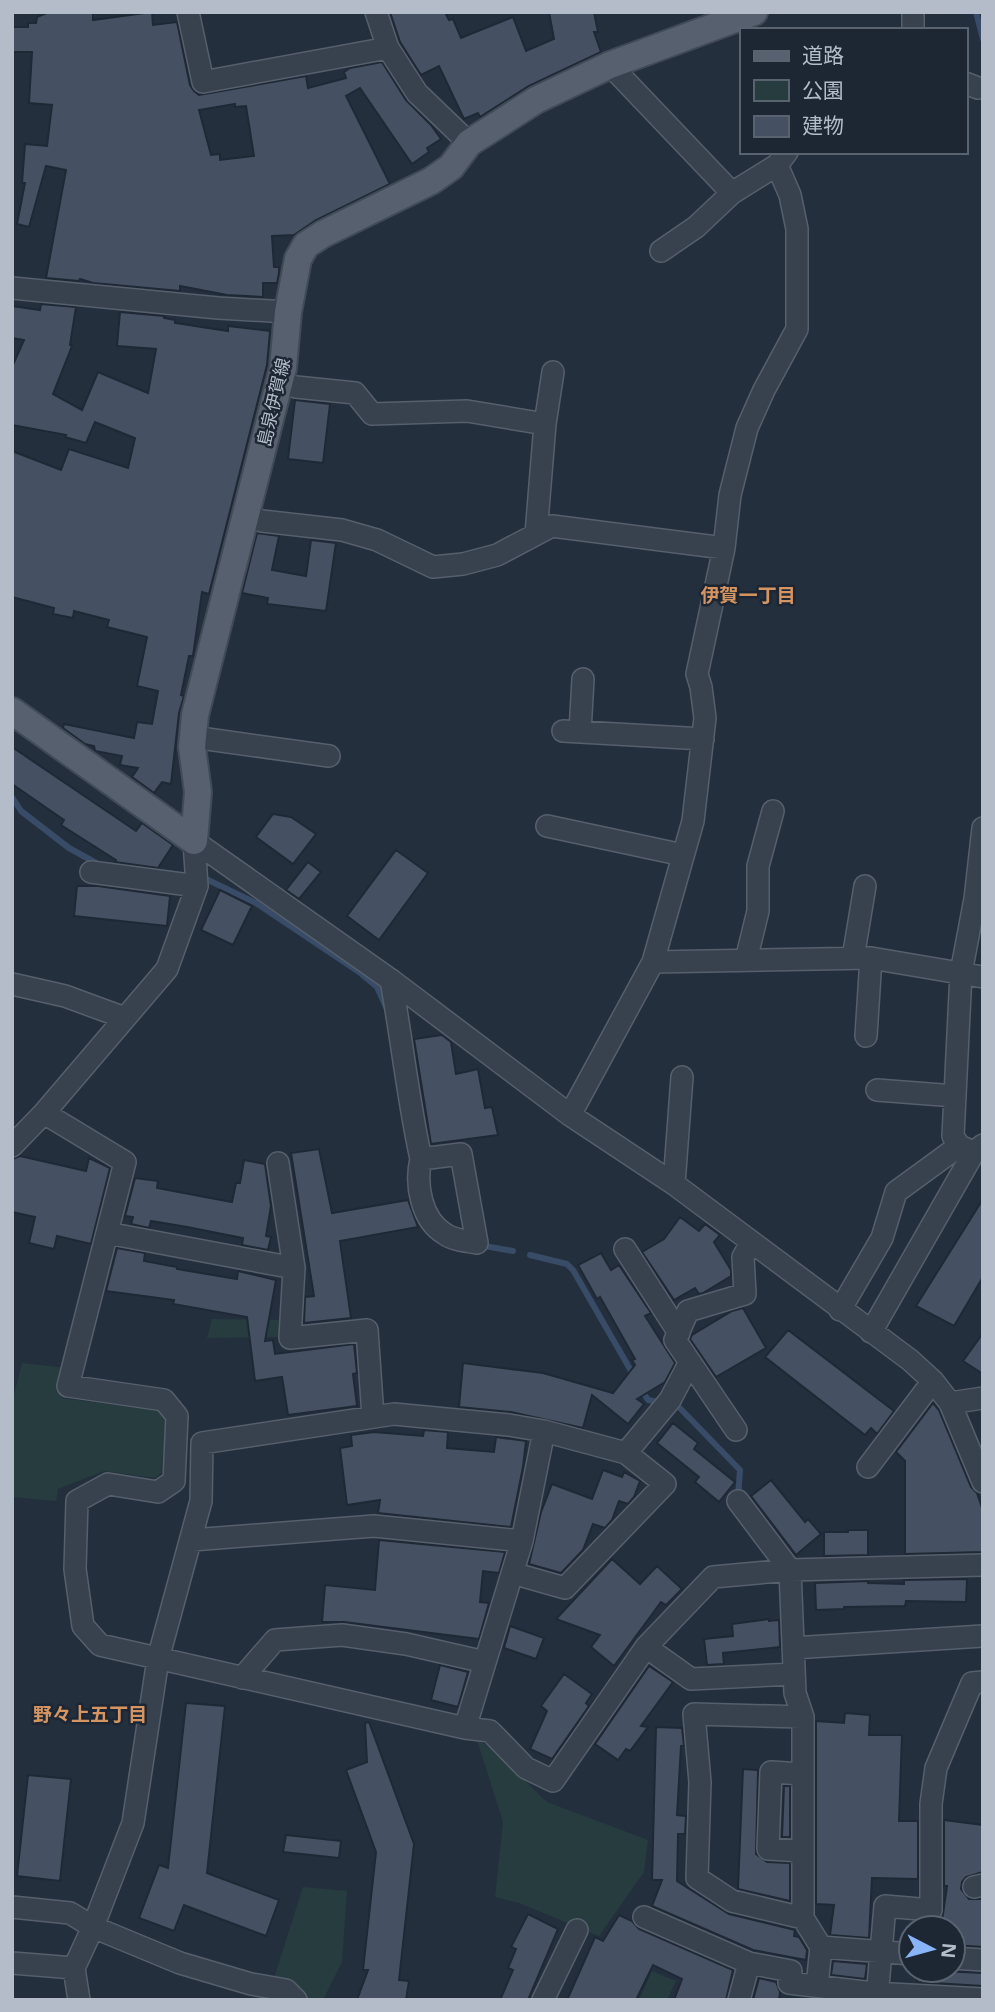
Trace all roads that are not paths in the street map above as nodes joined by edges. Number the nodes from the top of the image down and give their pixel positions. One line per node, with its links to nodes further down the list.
1 (188, 12): 4 (street)
2 (376, 12): 4 (street)
3 (754, 12): 5 (main road, 島泉伊賀線)
4 (388, 48): 6 (street)
5 (610, 65): 6 (main road, 島泉伊賀線); 8 (street)
6 (470, 144): 11 (main road, 島泉伊賀線)
7 (782, 158): 8 (street); 17 (street)
8 (732, 193): 9 (street)
9 (660, 251)
10 (12, 288): 11 (street)
11 (288, 312): 13 (main road, 島泉伊賀線)
12 (553, 372): 14 (street)
13 (279, 382): 14 (street); 15 (main road, 島泉伊賀線)
14 (545, 424): 16 (street)
15 (246, 516): 16 (street); 20 (main road, 島泉伊賀線)
16 (536, 534): 17 (street)
17 (724, 548): 21 (street)
18 (583, 679): 21 (street)
19 (12, 711): 26 (main road)
20 (193, 737): 22 (street); 26 (main road, 島泉伊賀線)
21 (703, 739): 27 (street)
22 (329, 756)
23 (773, 811): 33 (street)
24 (547, 826): 27 (street)
25 (983, 828): 31 (street)
26 (194, 841): 29 (street); 37 (street)
27 (683, 855): 34 (street)
28 (91, 872): 29 (street)
29 (197, 886): 39 (street)
30 (865, 886): 32 (street)
31 (979, 900): 35 (street)
32 (862, 958): 33 (street); 35 (street); 40 (street)
33 (746, 960): 34 (street)
34 (653, 962): 45 (street)
35 (961, 973): 36 (street); 43 (street)
36 (983, 977)
37 (391, 981): 45 (street); 48 (street)
38 (12, 984): 39 (street)
39 (125, 1018): 44 (street)
40 (866, 1036)
41 (682, 1077): 50 (street)
42 (877, 1090): 43 (street)
43 (955, 1096): 47 (street)
44 (44, 1113): 46 (street); 51 (street)
45 (570, 1115): 50 (street)
46 (12, 1146)
47 (972, 1148): 55 (street); 56 (street)
48 (421, 1159)
49 (278, 1163): 54 (street)
50 (674, 1184): 52 (street)
51 (107, 1233): 54 (street); 77 (street)
52 (751, 1243): 55 (street); 57 (street)
53 (625, 1250): 57 (street)
54 (294, 1268): 62 (street)
55 (840, 1310): 56 (street)
56 (871, 1332): 59 (street)
57 (679, 1333): 58 (street)
58 (691, 1362): 63 (street); 65 (street)
59 (933, 1381): 61 (street); 66 (street)
60 (983, 1398): 61 (street)
61 (950, 1402): 67 (street)
62 (373, 1417): 64 (street); 69 (street)
63 (736, 1430)
64 (544, 1431): 65 (street); 70 (street)
65 (626, 1453): 73 (street)
66 (869, 1467)
67 (983, 1482)
68 (738, 1501): 72 (street)
69 (192, 1540): 70 (street); 77 (street)
70 (522, 1541): 73 (street)
71 (983, 1565): 72 (street)
72 (790, 1570): 75 (street); 76 (street)
73 (512, 1573): 78 (street)
74 (983, 1636): 76 (street)
75 (646, 1647): 79 (street); 83 (street)
76 (793, 1648): 79 (street)
77 (158, 1659): 80 (street); 89 (street)
78 (485, 1662): 80 (street); 83 (street)
79 (794, 1674): 82 (street)
80 (242, 1678): 83 (street)
81 (983, 1682): 92 (street)
82 (803, 1717): 84 (street); 88 (street)
83 (465, 1728)
84 (803, 1773): 85 (street); 85 (street)
85 (802, 1851): 88 (street)
86 (12, 1907): 89 (street)
87 (645, 1917): 95 (street)
88 (803, 1918): 91 (street)
89 (93, 1927): 96 (street); 101 (street)
90 (576, 1930): 102 (street)
91 (821, 1947): 92 (street); 97 (street)
92 (882, 1952): 93 (street); 98 (street)
93 (897, 1953)
94 (12, 1962): 96 (street)
95 (748, 1963): 97 (street); 103 (street)
96 (74, 1968): 99 (street)
97 (817, 1986): 98 (street)
98 (872, 1996): 100 (street)
99 (81, 1999)
100 (983, 1999)
101 (296, 2000)
102 (543, 2000)
103 (739, 2000)

